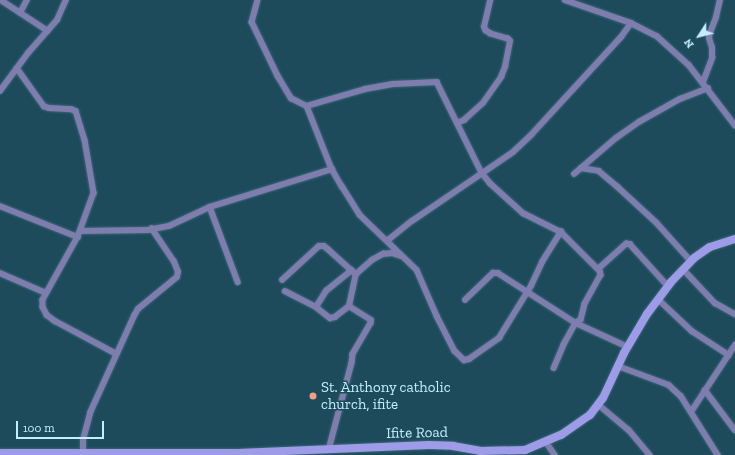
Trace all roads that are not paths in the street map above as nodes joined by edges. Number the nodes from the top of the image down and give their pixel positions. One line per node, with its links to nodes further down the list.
1 (1, 0): 8 (street)
2 (27, 0): 8 (street)
3 (66, 0): 10 (street)
4 (258, 0): 15 (street)
5 (490, 0): 16 (street)
6 (565, 0): 9 (street)
7 (720, 0): 12 (street)
8 (20, 13): 10 (street)
9 (631, 23): 12 (street); 20 (street)
10 (48, 31): 11 (street)
11 (17, 68): 14 (street); 26 (street)
12 (703, 82): 13 (street)
13 (708, 88): 17 (street); 18 (street)
14 (0, 91)
15 (307, 106): 16 (street); 19 (street)
16 (457, 123): 20 (street)
17 (735, 125)
18 (582, 168): 21 (street); 30 (street)
19 (332, 169): 23 (street); 28 (street)
20 (482, 173): 25 (street); 28 (street)
21 (574, 174)
22 (0, 206): 26 (street)
23 (210, 208): 24 (street); 36 (street)
24 (152, 229): 26 (street); 49 (street)
25 (561, 232): 31 (street); 38 (street)
26 (79, 234): 40 (street)
27 (735, 239): 30 (street, Ifite Road)
28 (387, 241): 29 (street)
29 (405, 257): 33 (street); 38 (street)
30 (691, 262): 32 (street, Ifite Road)
31 (598, 269): 37 (street); 46 (street)
32 (684, 269): 37 (street, Ifite Road); 45 (street)
33 (354, 272): 35 (street); 43 (street); 44 (street)
34 (0, 273): 40 (street)
35 (282, 280)
36 (238, 282)
37 (668, 286): 42 (street, Ifite Road)
38 (528, 290): 41 (street); 46 (street)
39 (285, 291): 44 (street)
40 (46, 293): 49 (street)
41 (465, 300)
42 (658, 300): 48 (street, Ifite Road); 50 (street)
43 (349, 306): 44 (street); 58 (street)
44 (316, 307)
45 (735, 314)
46 (576, 323): 48 (street); 52 (street)
47 (735, 345): 50 (street)
48 (628, 347): 51 (street, Ifite Road)
49 (115, 353): 61 (street)
50 (728, 355): 53 (street)
51 (618, 366): 54 (street, Ifite Road); 55 (street)
52 (554, 368)
53 (705, 390): 55 (street); 56 (street)
54 (599, 405): 57 (street, Ifite Road); 65 (street)
55 (691, 412): 66 (street)
56 (735, 430)
57 (546, 442): 60 (street, Ifite Road); 64 (street)
58 (329, 450): 60 (street, Ifite Road); 63 (street, Ifite Road)
59 (0, 453): 61 (street, Ifite Road)
60 (489, 453)
61 (83, 454): 62 (street, Ifite Road)
62 (93, 454): 63 (street, Ifite Road)
63 (195, 454)
64 (554, 455)
65 (650, 455)
66 (718, 455)

